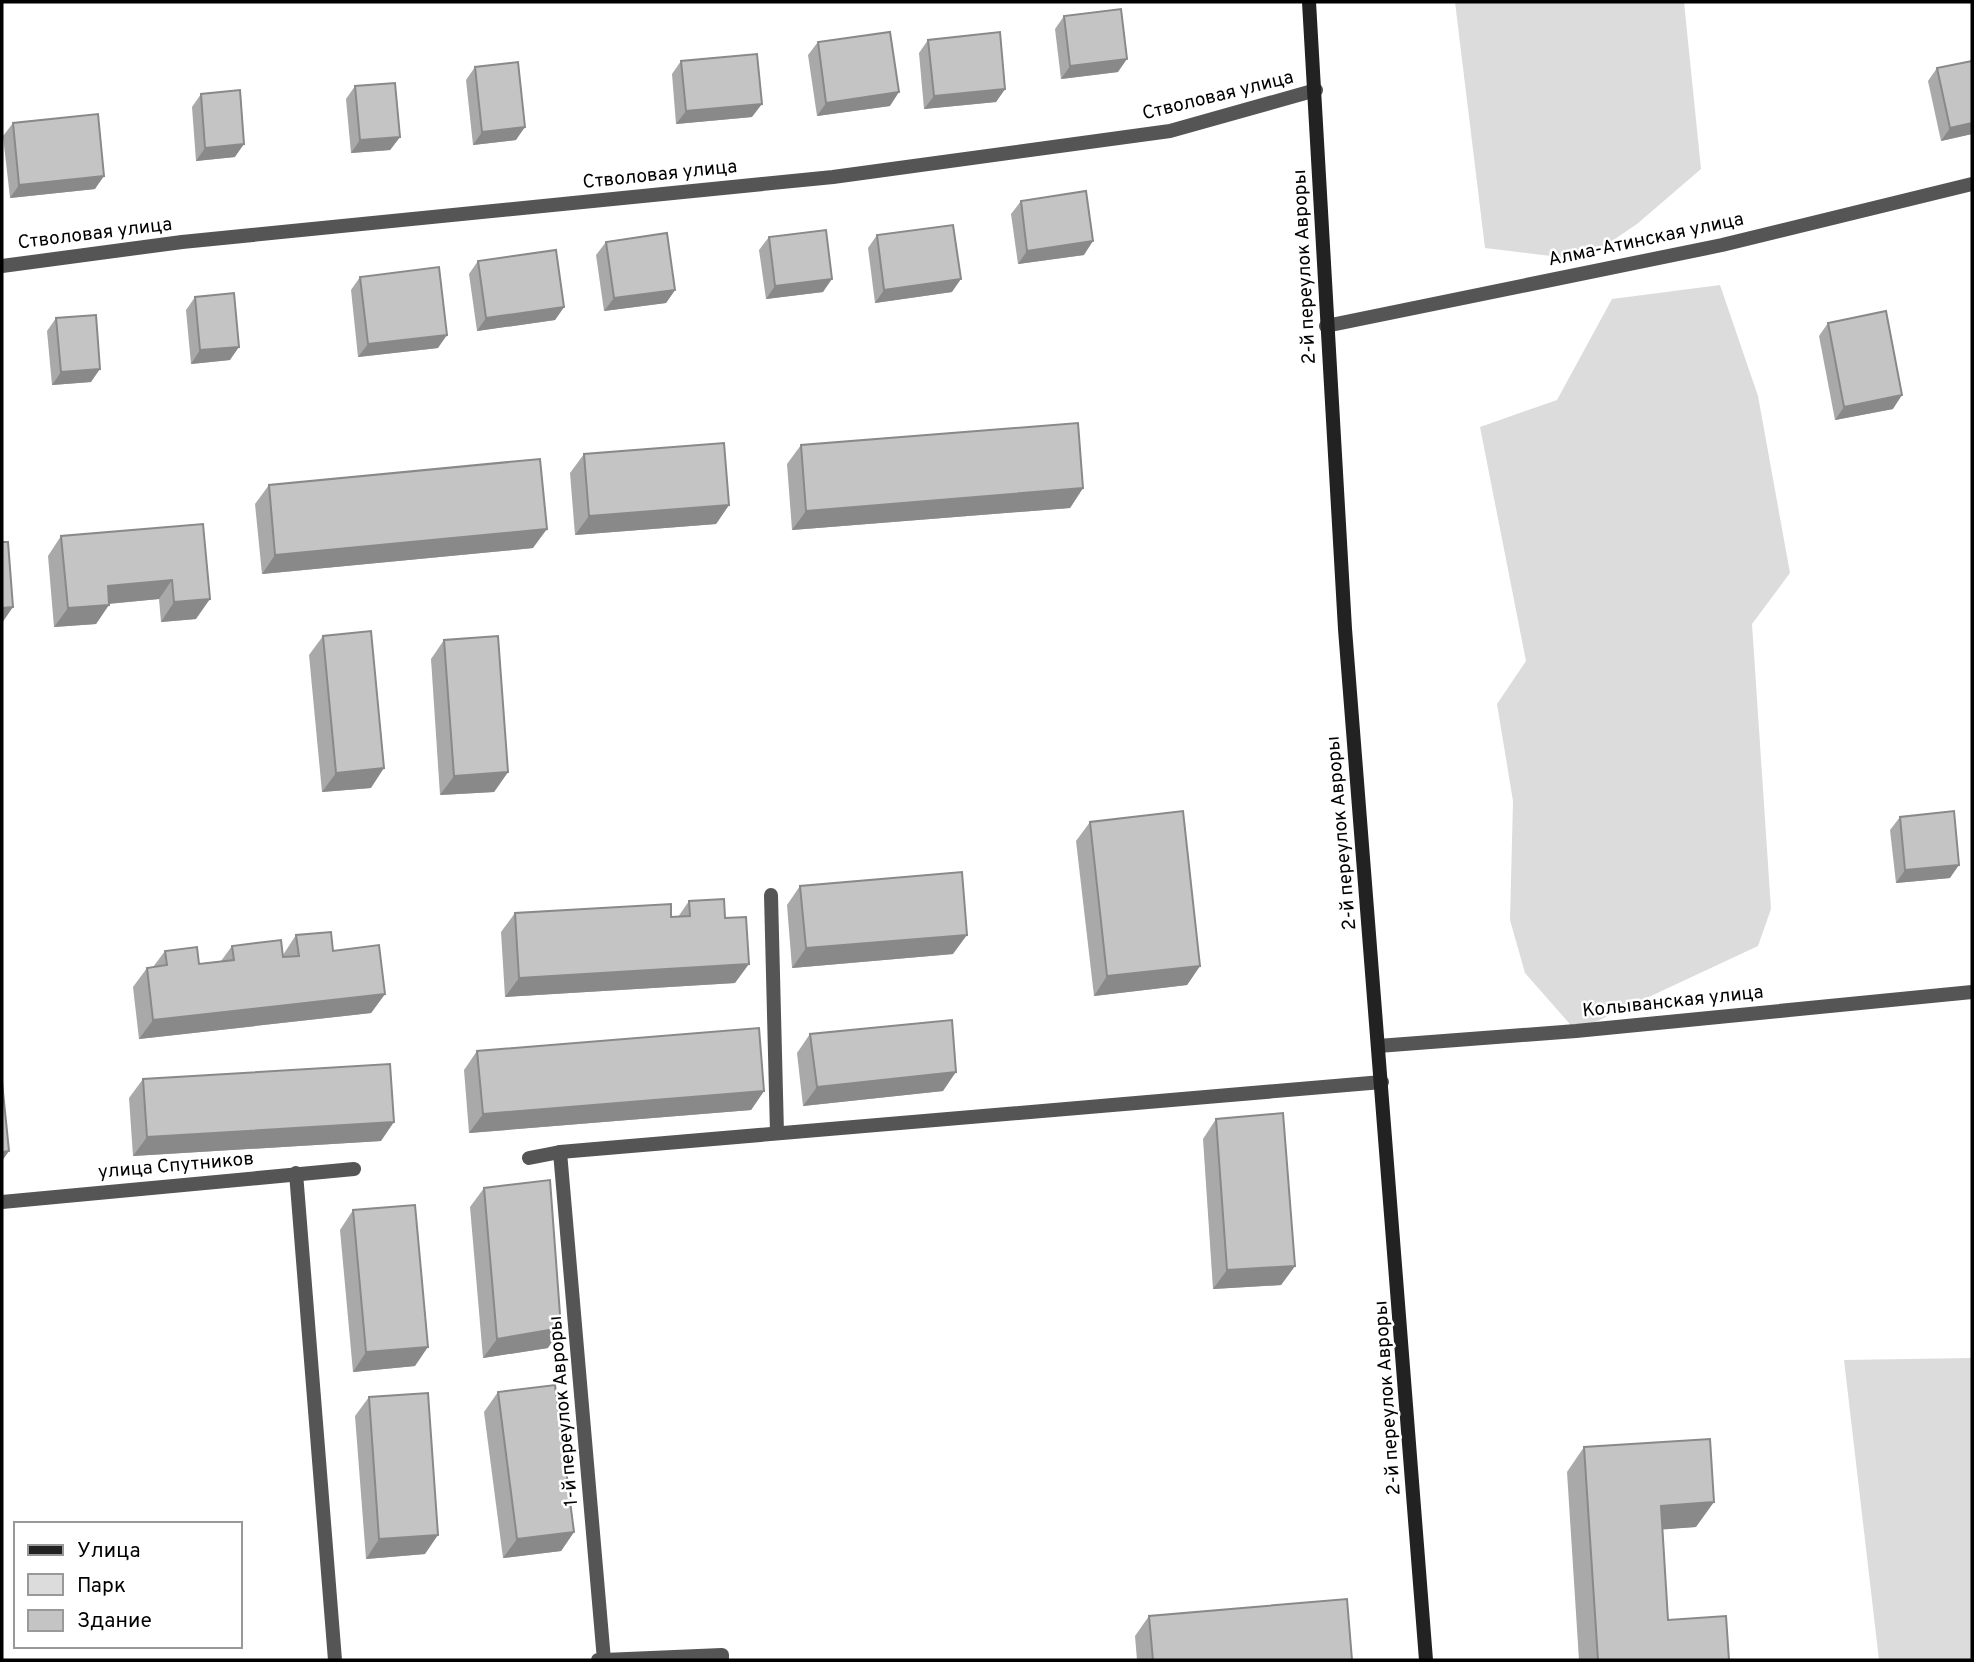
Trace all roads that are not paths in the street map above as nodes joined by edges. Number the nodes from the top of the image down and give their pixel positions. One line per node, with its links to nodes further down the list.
1 (1309, 2): 2 (street, 2-й переулок Авроры)
2 (1316, 90): 4 (street, Стволовая улица); 5 (street, 2-й переулок Авроры)
3 (1972, 184): 5 (street, Алма-Атинская улица)
4 (2, 266)
5 (1326, 326): 8 (street, 2-й переулок Авроры)
6 (771, 895): 10 (street)
7 (1972, 992): 8 (street, Колыванская улица)
8 (1378, 1046): 9 (street, 2-й переулок Авроры)
9 (1382, 1082): 10 (street); 20 (street, 2-й переулок Авроры)
10 (777, 1133): 11 (street)
11 (560, 1152): 12 (street); 18 (street, 1-й переулок Авроры)
12 (529, 1158)
13 (354, 1169): 14 (street, улица Спутников)
14 (296, 1173): 15 (street, улица Спутников); 16 (street)
15 (2, 1202)
16 (335, 1660)
17 (598, 1660): 18 (street)
18 (604, 1660): 19 (street)
19 (722, 1660)
20 (1426, 1660)

